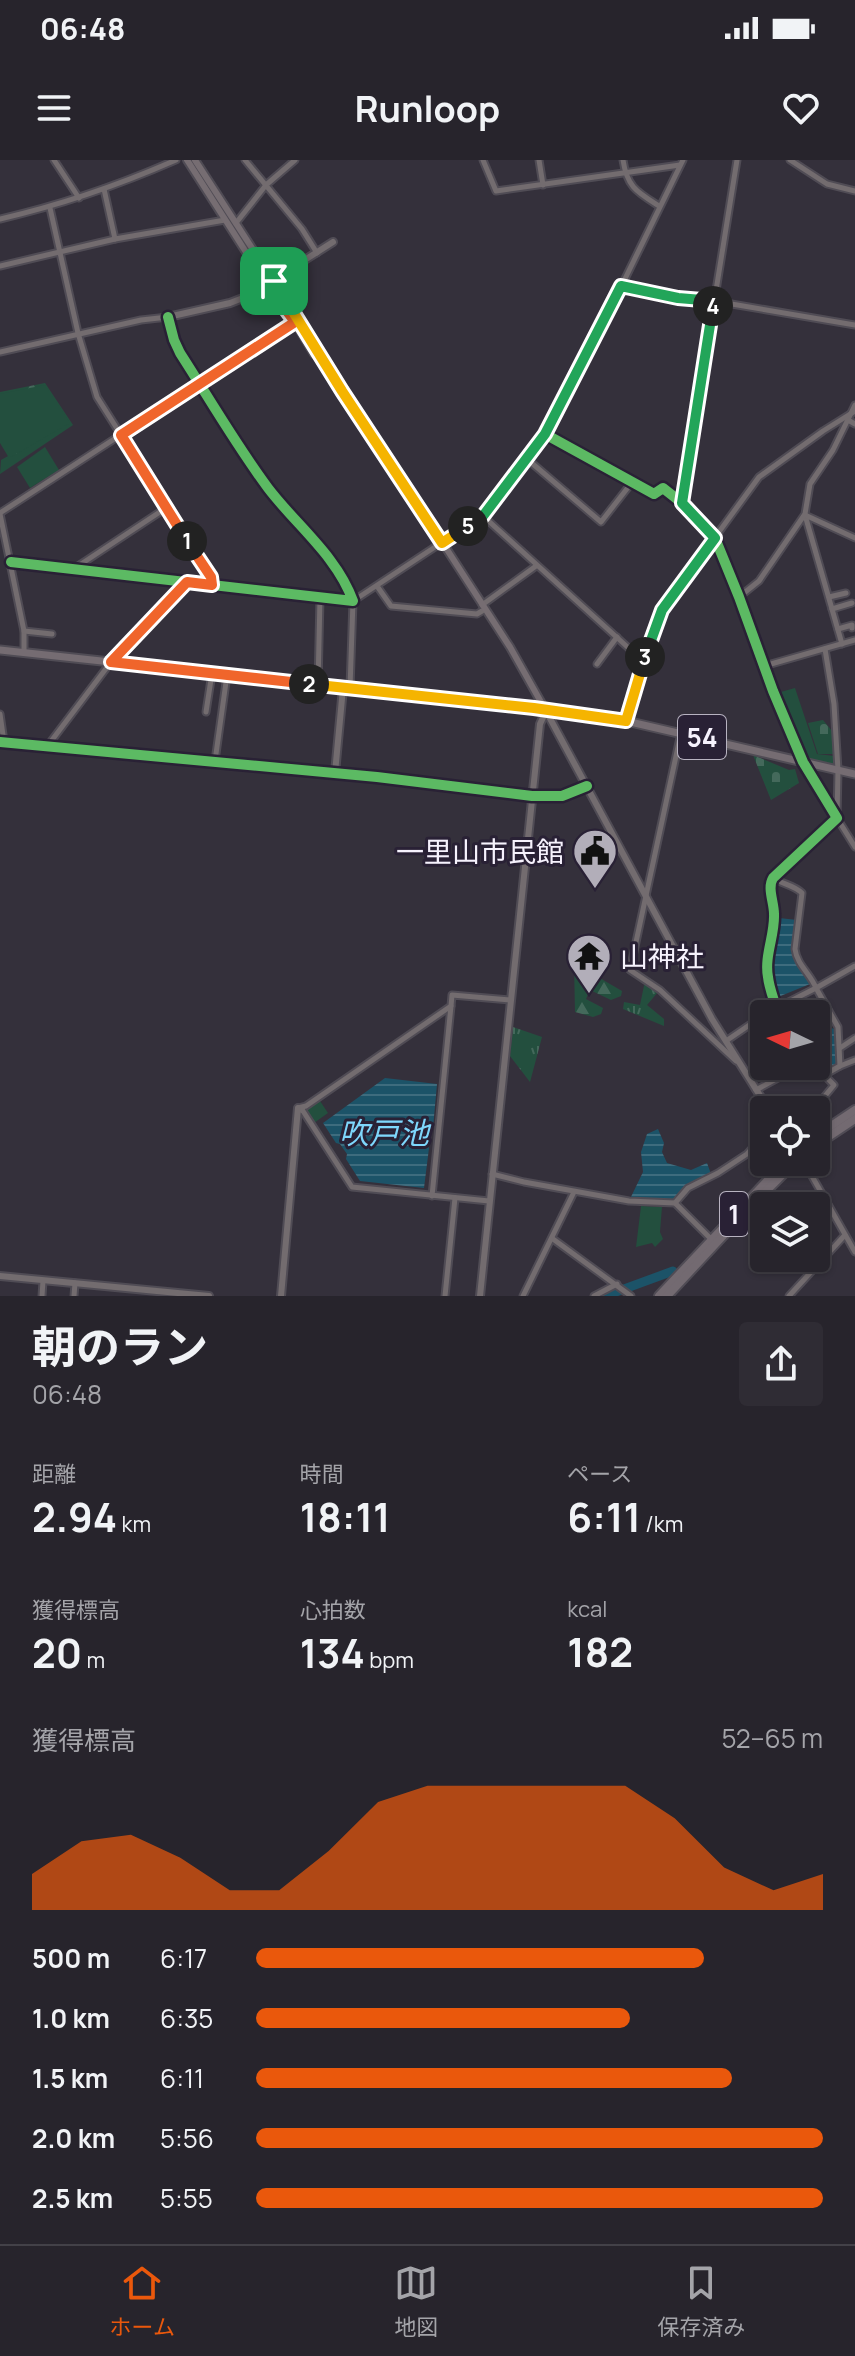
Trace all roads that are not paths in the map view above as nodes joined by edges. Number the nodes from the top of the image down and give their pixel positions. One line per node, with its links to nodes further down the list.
1 (54, 160): 18 (street)
2 (176, 160): 16 (street)
3 (187, 160): 22 (main road)
4 (195, 160): 23 (main road)
5 (245, 160): 14 (street)
6 (295, 160): 14 (street)
7 (483, 160): 15 (street)
8 (539, 160): 15 (street)
9 (623, 160): 13 (street)
10 (737, 160): 31 (street)
11 (790, 160): 17 (street)
12 (682, 162): 13 (street); 19 (street)
13 (625, 173): 15 (street); 19 (street)
14 (266, 185): 23 (street); 27 (street)
15 (543, 185)
16 (104, 189): 18 (street); 24 (street)
17 (855, 191)
18 (79, 198): 20 (street)
19 (659, 206): 30 (street)
20 (50, 208): 21 (street); 26 (street)
21 (0, 219)
22 (225, 220): 24 (street); 29 (main road)
23 (236, 223): 29 (main road)
24 (115, 239): 26 (street)
25 (333, 242): 27 (street)
26 (61, 251): 28 (street); 35 (street)
27 (317, 253): 29 (street)
28 (0, 266)
29 (270, 283): 32 (street); 33 (main road); 53 (main road)
30 (621, 286): 31 (street); 41 (street)
31 (714, 301): 34 (street); 45 (street)
32 (168, 317): 35 (street); 37 (street)
33 (295, 322): 37 (street); 53 (main road)
34 (855, 325)
35 (78, 333): 36 (street); 42 (street)
36 (0, 352)
37 (200, 384): 42 (street); 64 (street)
38 (855, 405): 39 (street)
39 (851, 415): 40 (street); 48 (street); 51 (street)
40 (855, 424)
41 (545, 434): 43 (street); 44 (street)
42 (121, 435): 46 (street); 47 (street)
43 (527, 459): 44 (street); 49 (street)
44 (633, 481): 45 (street)
45 (682, 503): 51 (street)
46 (166, 508): 56 (street); 58 (street)
47 (0, 514): 50 (street)
48 (805, 514): 52 (street); 61 (street); 62 (street)
49 (483, 516): 53 (street); 55 (street)
50 (1, 526): 54 (street)
51 (715, 538): 61 (street); 79 (street)
52 (855, 538)
53 (440, 544): 59 (street); 66 (main road)
54 (11, 562): 56 (street); 70 (street)
55 (536, 566): 66 (street); 72 (street)
56 (74, 569): 57 (street)
57 (187, 582): 58 (street); 78 (street)
58 (212, 585): 63 (street)
59 (377, 586): 64 (street); 66 (street)
60 (846, 593): 62 (street)
61 (739, 597): 81 (street)
62 (829, 597): 67 (street)
63 (320, 598): 64 (street); 84 (street)
64 (353, 601): 85 (street)
65 (852, 603): 67 (street)
66 (482, 608): 86 (main road)
67 (832, 609): 69 (street)
68 (852, 628): 69 (street)
69 (838, 629): 74 (street)
70 (24, 631): 71 (street); 77 (street)
71 (52, 634)
72 (617, 637): 79 (street); 80 (street)
73 (855, 640): 74 (street)
74 (842, 644): 75 (street)
75 (825, 649): 81 (street); 95 (street)
76 (0, 650): 77 (main road, 54)
77 (24, 652): 78 (main road, 54)
78 (111, 662): 82 (main road, 54); 92 (street)
79 (644, 662): 89 (street)
80 (597, 664)
81 (764, 666): 94 (street)
82 (212, 673): 83 (main road, 54); 87 (street)
83 (227, 675): 84 (main road, 54); 93 (street)
84 (318, 685): 85 (main road, 54)
85 (346, 688): 86 (main road, 54); 96 (street)
86 (546, 711): 89 (main road, 54); 98 (street); 99 (street)
87 (206, 712)
88 (0, 714): 91 (street)
89 (626, 721): 90 (main road, 54)
90 (681, 733): 94 (main road, 54); 103 (street)
91 (2, 742): 92 (street)
92 (48, 745): 93 (street)
93 (215, 761): 96 (street)
94 (803, 762): 95 (main road, 54); 100 (street)
95 (838, 770): 97 (main road, 54); 100 (street)
96 (335, 773): 99 (street)
97 (855, 774)
98 (587, 786): 99 (street); 103 (street)
99 (532, 796): 106 (street)
100 (837, 818): 101 (street); 102 (street)
101 (855, 847)
102 (773, 878): 105 (street); 107 (street)
103 (646, 898): 111 (street); 112 (street)
104 (855, 966): 105 (street)
105 (816, 988): 108 (street); 115 (street)
106 (511, 1000): 109 (street); 131 (street)
107 (774, 1000)
108 (791, 1000)
109 (451, 1006): 125 (street); 136 (street)
110 (750, 1024): 114 (street)
111 (715, 1025): 112 (street); 114 (street)
112 (704, 1031): 117 (street)
113 (855, 1038): 115 (street)
114 (725, 1042): 117 (street)
115 (840, 1048): 118 (street)
116 (855, 1060): 118 (street)
117 (737, 1062): 122 (street)
118 (840, 1066): 119 (street)
119 (830, 1072)
120 (774, 1080): 122 (street)
121 (829, 1080): 124 (street)
122 (756, 1090): 123 (street)
123 (760, 1096)
124 (825, 1096)
125 (298, 1108): 136 (street); 155 (street)
126 (855, 1110): 128 (highway)
127 (855, 1119): 129 (highway)
128 (830, 1125)
129 (830, 1136)
130 (750, 1151): 139 (street)
131 (492, 1174): 135 (street); 138 (street)
132 (772, 1176): 142 (highway, 1)
133 (781, 1176): 162 (highway, 1)
134 (812, 1176): 140 (street)
135 (574, 1192): 139 (street); 141 (street)
136 (432, 1196): 137 (street)
137 (455, 1197): 138 (street); 156 (street)
138 (489, 1201): 157 (street)
139 (675, 1203): 142 (street)
140 (845, 1235): 143 (street); 163 (street)
141 (553, 1239): 148 (street); 158 (street)
142 (711, 1239): 161 (highway, 1)
143 (855, 1252)
144 (0, 1276): 145 (street)
145 (43, 1281): 146 (street); 151 (street)
146 (75, 1283): 147 (street); 152 (street)
147 (112, 1287): 149 (street); 153 (street)
148 (620, 1287): 159 (street); 160 (street)
149 (148, 1293): 150 (street)
150 (183, 1295): 154 (street)
151 (42, 1296)
152 (74, 1296)
153 (111, 1296)
154 (209, 1296)
155 (281, 1296)
156 (445, 1296)
157 (480, 1296)
158 (523, 1296)
159 (594, 1296)
160 (631, 1296)
161 (659, 1296)
162 (667, 1296)
163 (789, 1296)

